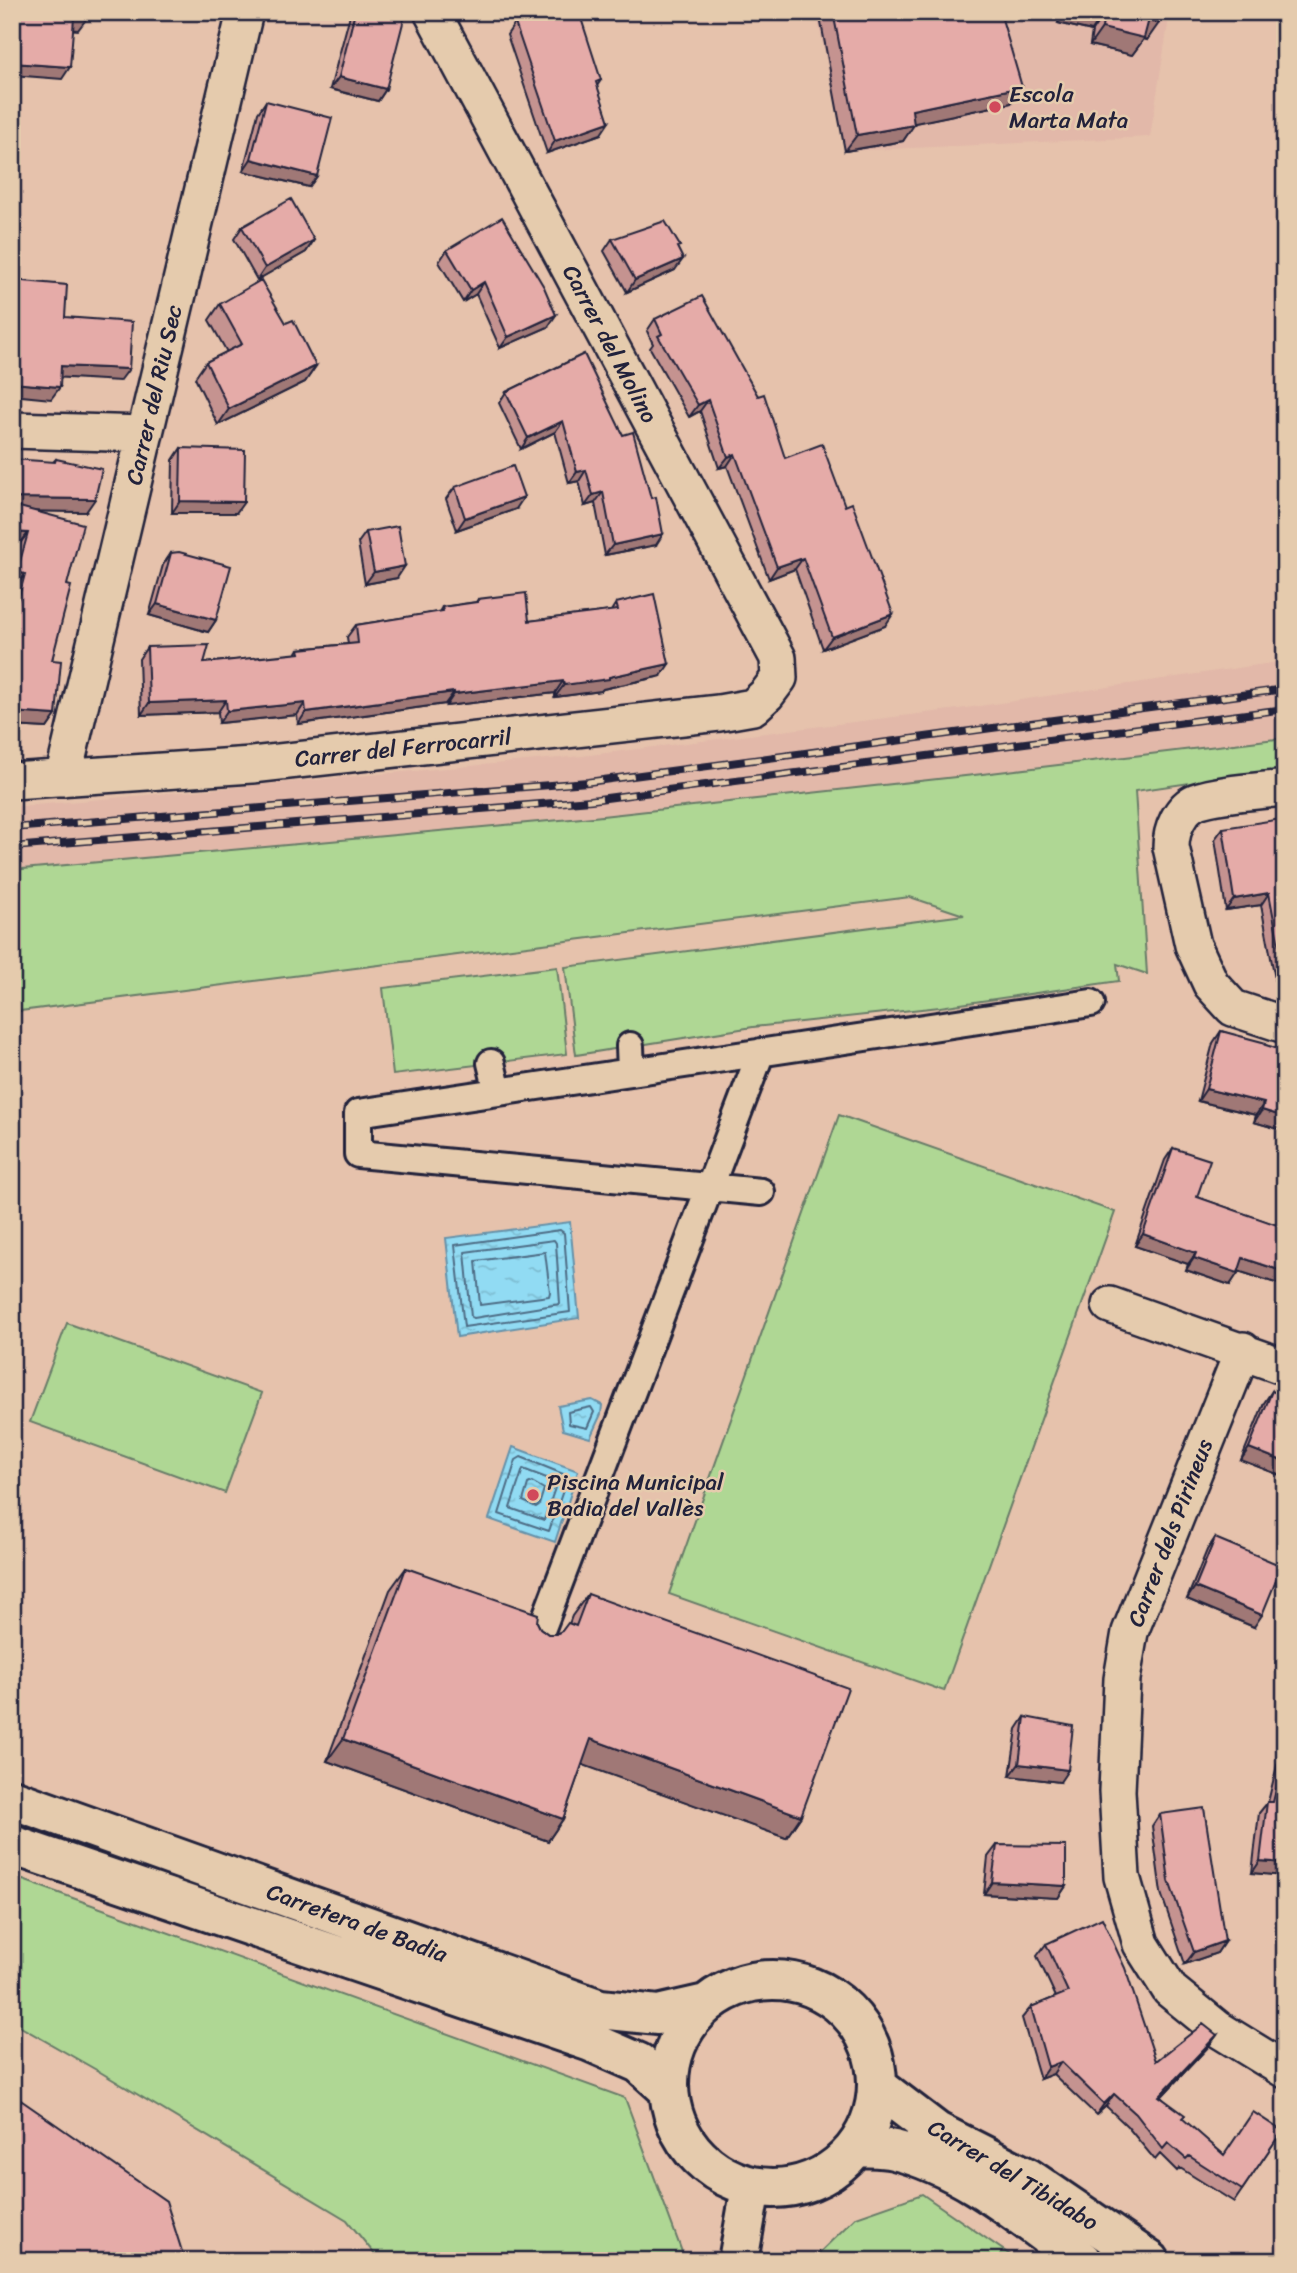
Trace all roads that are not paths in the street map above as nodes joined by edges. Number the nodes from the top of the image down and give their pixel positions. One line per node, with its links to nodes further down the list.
1 (245, 12): 4 (street, Carrer del Riu Sec)
2 (432, 12): 5 (street, Carrer del Molino)
3 (12, 430): 4 (street)
4 (145, 434): 6 (street, Carrer del Riu Sec)
5 (779, 678): 6 (street, Carrer del Ferrocarril)
6 (63, 778): 7 (street, Carrer del Ferrocarril)
7 (12, 781)
8 (1285, 788): 10 (street)
9 (1091, 1003): 11 (street)
10 (1285, 1025)
11 (761, 1052): 13 (street); 14 (street)
12 (491, 1063): 13 (street)
13 (498, 1092): 14 (street)
14 (711, 1186): 15 (street); 19 (street)
15 (761, 1192)
16 (1110, 1305): 17 (street)
17 (1243, 1350): 18 (street); 23 (street, Carrer dels Pirineus)
18 (1285, 1367)
19 (537, 1641)
20 (12, 1799): 22 (street, Carretera de Badia)
21 (12, 1845): 25 (street, Carretera de Badia)
22 (706, 2004): 24 (street); 25 (street)
23 (1285, 2070)
24 (878, 2087): 26 (street); 30 (street, Carrer del Tibidabo)
25 (669, 2090): 27 (street)
26 (856, 2147): 27 (street); 29 (street)
27 (751, 2187): 28 (street)
28 (738, 2261)
29 (1082, 2261)
30 (1150, 2261)

